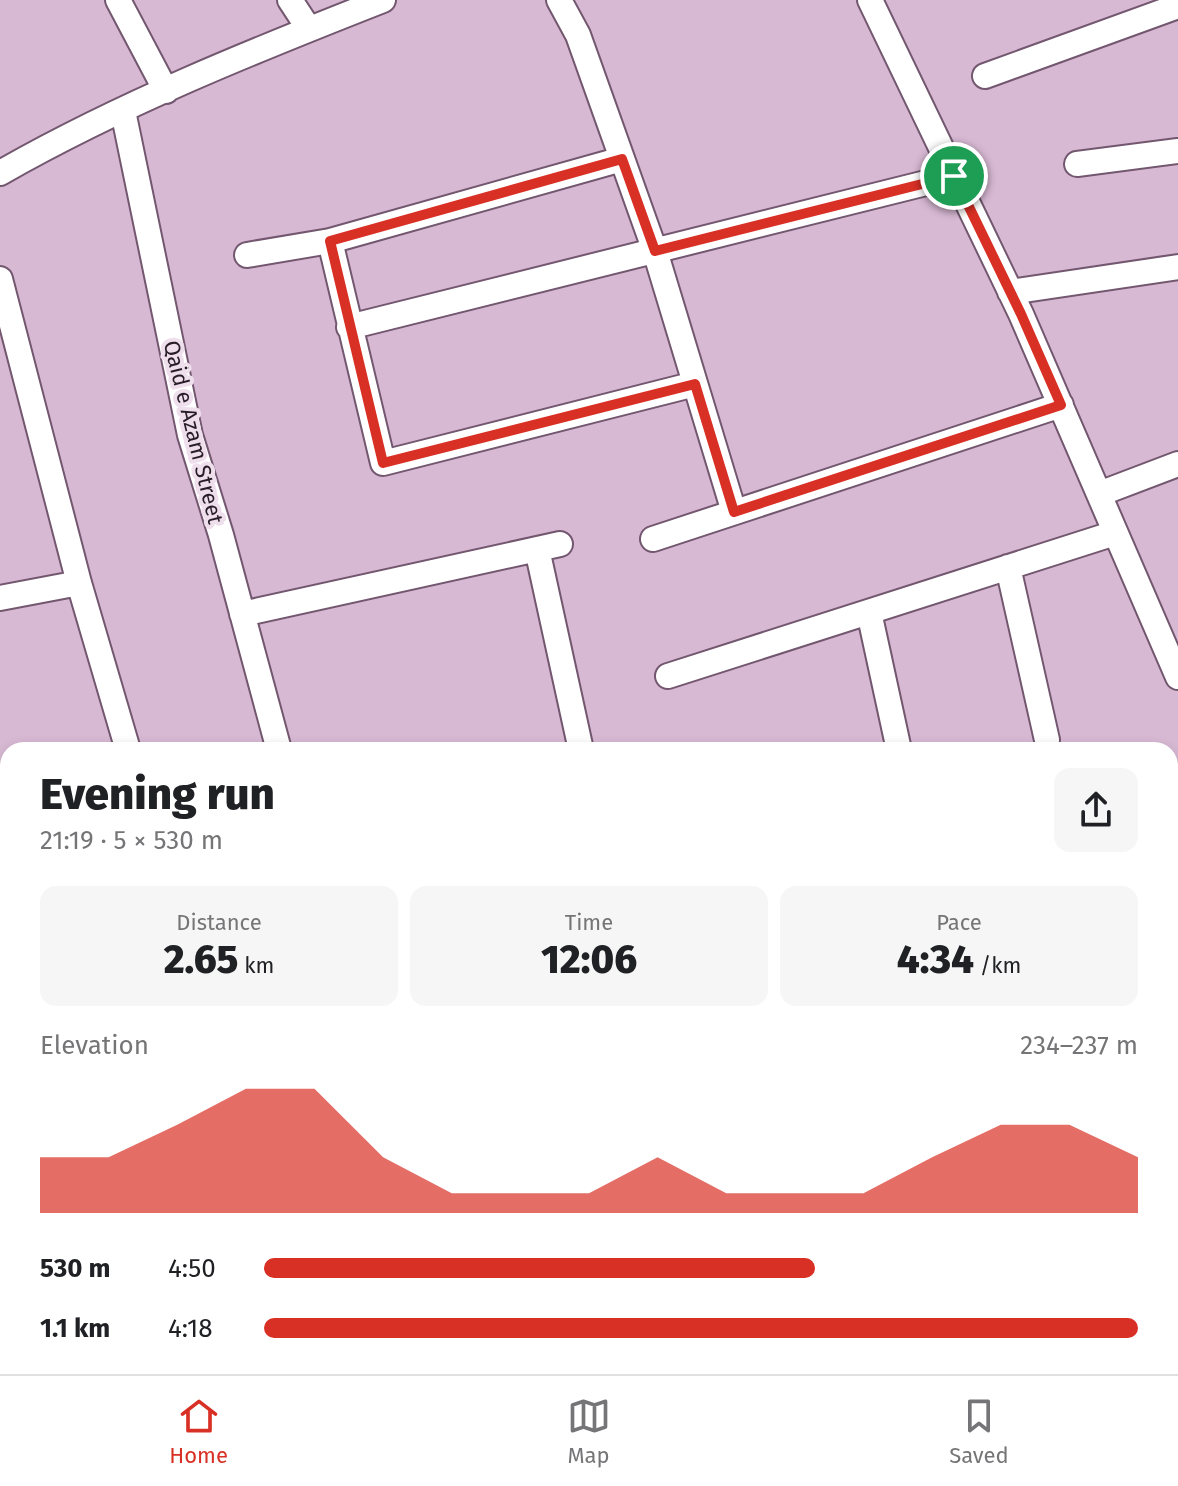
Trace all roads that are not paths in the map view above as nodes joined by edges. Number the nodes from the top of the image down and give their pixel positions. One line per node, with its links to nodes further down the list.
1 (118, 0): 9 (street)
2 (290, 0): 7 (street)
3 (383, 0): 7 (street)
4 (559, 0): 12 (street)
5 (879, 3): 15 (street)
6 (1178, 6): 8 (street)
7 (309, 29): 9 (street)
8 (985, 76)
9 (166, 91): 10 (street)
10 (123, 111): 14 (street); 34 (street, Qaid e Azam Street)
11 (1178, 151): 13 (street)
12 (622, 159): 16 (street); 17 (street)
13 (1077, 164)
14 (0, 173)
15 (954, 176): 17 (street); 21 (street)
16 (330, 241): 18 (street); 22 (street)
17 (655, 251): 22 (street); 23 (street)
18 (247, 255)
19 (1178, 267): 21 (street)
20 (0, 279): 31 (street)
21 (1010, 292): 24 (street)
22 (349, 327): 23 (street)
23 (695, 384): 27 (street)
24 (1061, 405): 26 (street); 27 (street)
25 (1178, 464): 26 (street)
26 (1099, 494): 28 (street)
27 (734, 512): 29 (street)
28 (1115, 533): 30 (street); 36 (street)
29 (653, 539)
30 (1008, 567): 33 (street); 37 (street)
31 (79, 583): 32 (street); 38 (street)
32 (0, 598)
33 (869, 612): 35 (street); 41 (street)
34 (242, 614): 39 (street, Qaid e Azam Street); 40 (street)
35 (668, 676)
36 (1178, 677)
37 (1047, 740)
38 (126, 742)
39 (277, 742)
40 (580, 742)
41 (897, 742)

